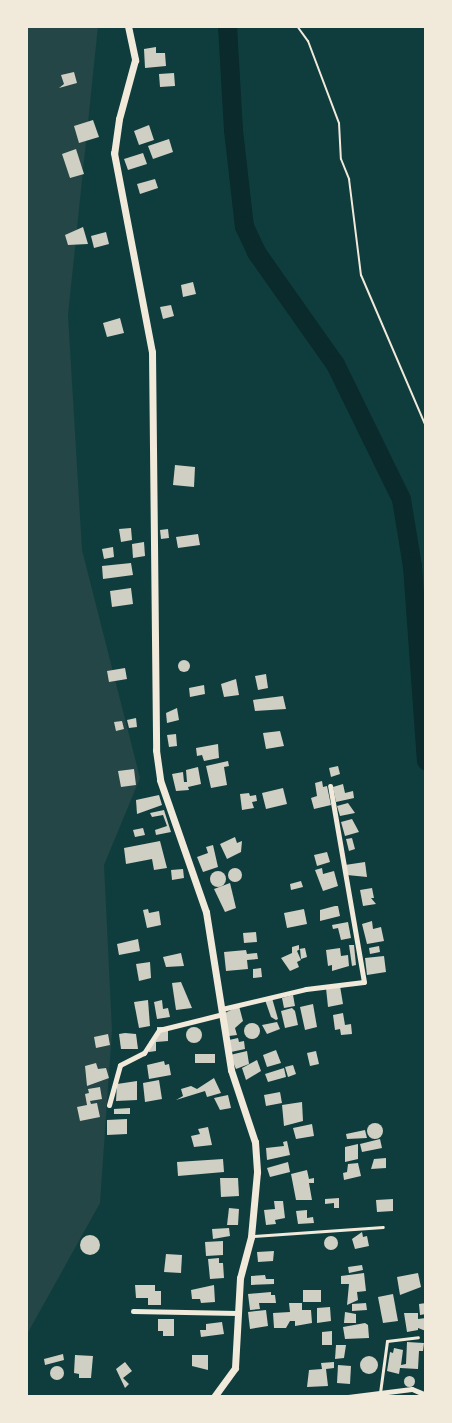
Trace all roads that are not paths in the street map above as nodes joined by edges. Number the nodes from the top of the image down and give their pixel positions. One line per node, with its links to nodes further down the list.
1 (128, 26): 3 (street)
2 (330, 786): 3 (street)
3 (222, 1012): 4 (street); 6 (street)
4 (108, 1106)
5 (383, 1226): 6 (lane)
6 (251, 1236): 8 (street)
7 (133, 1311): 8 (street)
8 (237, 1313): 12 (street)
9 (418, 1336): 10 (lane)
10 (380, 1394): 11 (street); 13 (street)
11 (426, 1395)
12 (214, 1397)
13 (348, 1397)

